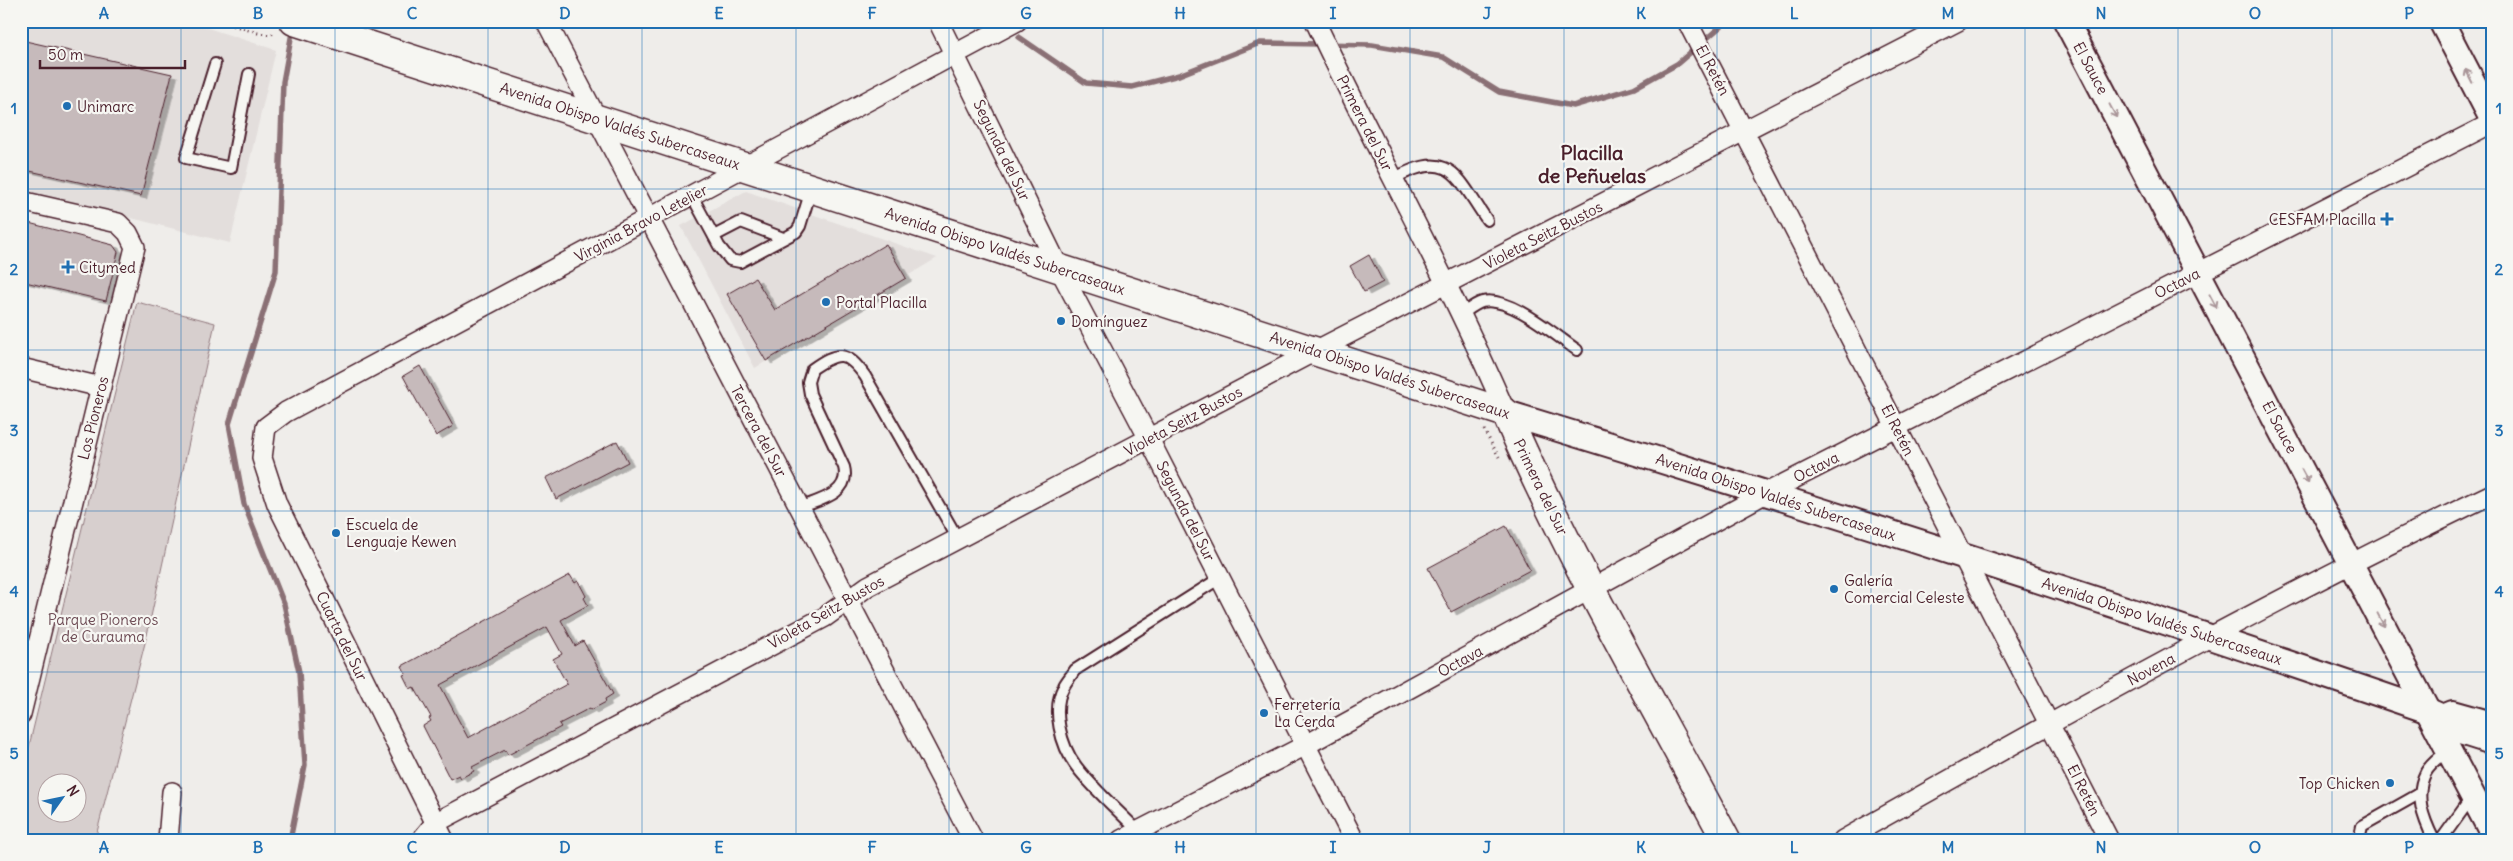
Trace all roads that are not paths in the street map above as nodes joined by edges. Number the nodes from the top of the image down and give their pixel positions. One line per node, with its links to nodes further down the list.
1 (546, 21): 13 (street, Tercera del Sur)
2 (938, 21): 10 (street, Segunda del Sur)
3 (1017, 21): 10 (street, Virginia Bravo Letelier)
4 (1687, 21): 15 (street, El Retén)
5 (1958, 21): 15 (street, Violeta Seitz Bustos)
6 (2066, 21): 26 (street, El Sauce, one-way to 26)
7 (2441, 21): 14 (street, one-way to 7)
8 (1316, 22): 17 (street, Primera del Sur)
9 (287, 24): 13 (main road, Avenida Obispo Valdés Subercaseaux)
10 (952, 47): 16 (street, Virginia Bravo Letelier); 25 (street, Segunda del Sur)
11 (215, 64): 12 (lane)
12 (249, 74)
13 (595, 118): 16 (main road, Avenida Obispo Valdés Subercaseaux); 21 (street, Tercera del Sur)
14 (2492, 121): 26 (street, Octava)
15 (1745, 131): 27 (street, Violeta Seitz Bustos); 34 (street, El Retén)
16 (746, 167): 18 (main road, Avenida Obispo Valdés Subercaseaux); 19 (street, Virginia Bravo Letelier)
17 (1393, 179): 22 (lane); 27 (street, Primera del Sur)
18 (811, 188): 24 (lane); 25 (main road, Avenida Obispo Valdés Subercaseaux)
19 (692, 196): 21 (street, Virginia Bravo Letelier); 23 (lane)
20 (21, 201): 32 (street, Los Pioneros)
21 (648, 219): 35 (street, Virginia Bravo Letelier); 39 (street, Tercera del Sur)
22 (1487, 220)
23 (714, 236): 24 (lane); 24 (lane)
24 (783, 238)
25 (1059, 268): 30 (main road, Avenida Obispo Valdés Subercaseaux); 36 (street, Segunda del Sur)
26 (2198, 272): 34 (street, Octava); 42 (street, El Sauce, one-way to 42)
27 (1448, 284): 28 (street, Primera del Sur); 30 (street, Violeta Seitz Bustos)
28 (1462, 314): 29 (lane); 33 (street, Primera del Sur)
29 (1577, 350)
30 (1315, 351): 33 (main road, Avenida Obispo Valdés Subercaseaux); 36 (street, Violeta Seitz Bustos)
31 (21, 368): 32 (street)
32 (101, 387): 47 (street, Los Pioneros)
33 (1506, 413): 37 (street, Avenida Obispo Valdés Subercaseaux); 44 (main road, Primera del Sur)
34 (1896, 426): 37 (street, Octava); 41 (street, El Retén)
35 (266, 427): 57 (street, Cuarta del Sur)
36 (1149, 439): 40 (street, Violeta Seitz Bustos); 43 (street, Segunda del Sur)
37 (1766, 493): 41 (street, Avenida Obispo Valdés Subercaseaux); 44 (street, Octava)
38 (2492, 494): 42 (street, Novena)
39 (799, 508): 40 (lane); 45 (street, Tercera del Sur)
40 (958, 539): 45 (street, Violeta Seitz Bustos)
41 (1964, 557): 46 (street, Avenida Obispo Valdés Subercaseaux); 49 (street, El Retén)
42 (2351, 562): 46 (street, Novena); 48 (street, El Sauce, one-way to 48)
43 (1220, 578): 52 (street, Segunda del Sur); 58 (lane)
44 (1592, 589): 52 (street, Octava); 65 (main road, Primera del Sur)
45 (848, 600): 57 (street, Violeta Seitz Bustos); 62 (street, Tercera del Sur)
46 (2213, 637): 48 (street, Avenida Obispo Valdés Subercaseaux); 49 (street, Novena)
47 (21, 714)
48 (2436, 714): 50 (street, Avenida Obispo Valdés Subercaseaux); 51 (street, Avenida Obispo Valdés Subercaseaux); 53 (street, El Sauce)
49 (2049, 723): 66 (street, Novena); 67 (street, El Retén)
50 (2492, 724)
51 (2492, 742)
52 (1306, 746): 58 (street, Octava); 64 (street, Segunda del Sur)
53 (2449, 749): 55 (lane); 56 (street, El Sauce)
54 (172, 792): 60 (street)
55 (2419, 794): 68 (lane); 69 (lane)
56 (2473, 796): 59 (street, El Sauce); 70 (lane)
57 (439, 831): 61 (street, Violeta Seitz Bustos)
58 (1138, 831): 63 (street, Octava)
59 (2492, 833)
60 (168, 840)
61 (421, 840)
62 (973, 840)
63 (1121, 840)
64 (1354, 840)
65 (1726, 840)
66 (1843, 840)
67 (2109, 840)
68 (2359, 840)
69 (2434, 840)
70 (2441, 840)

